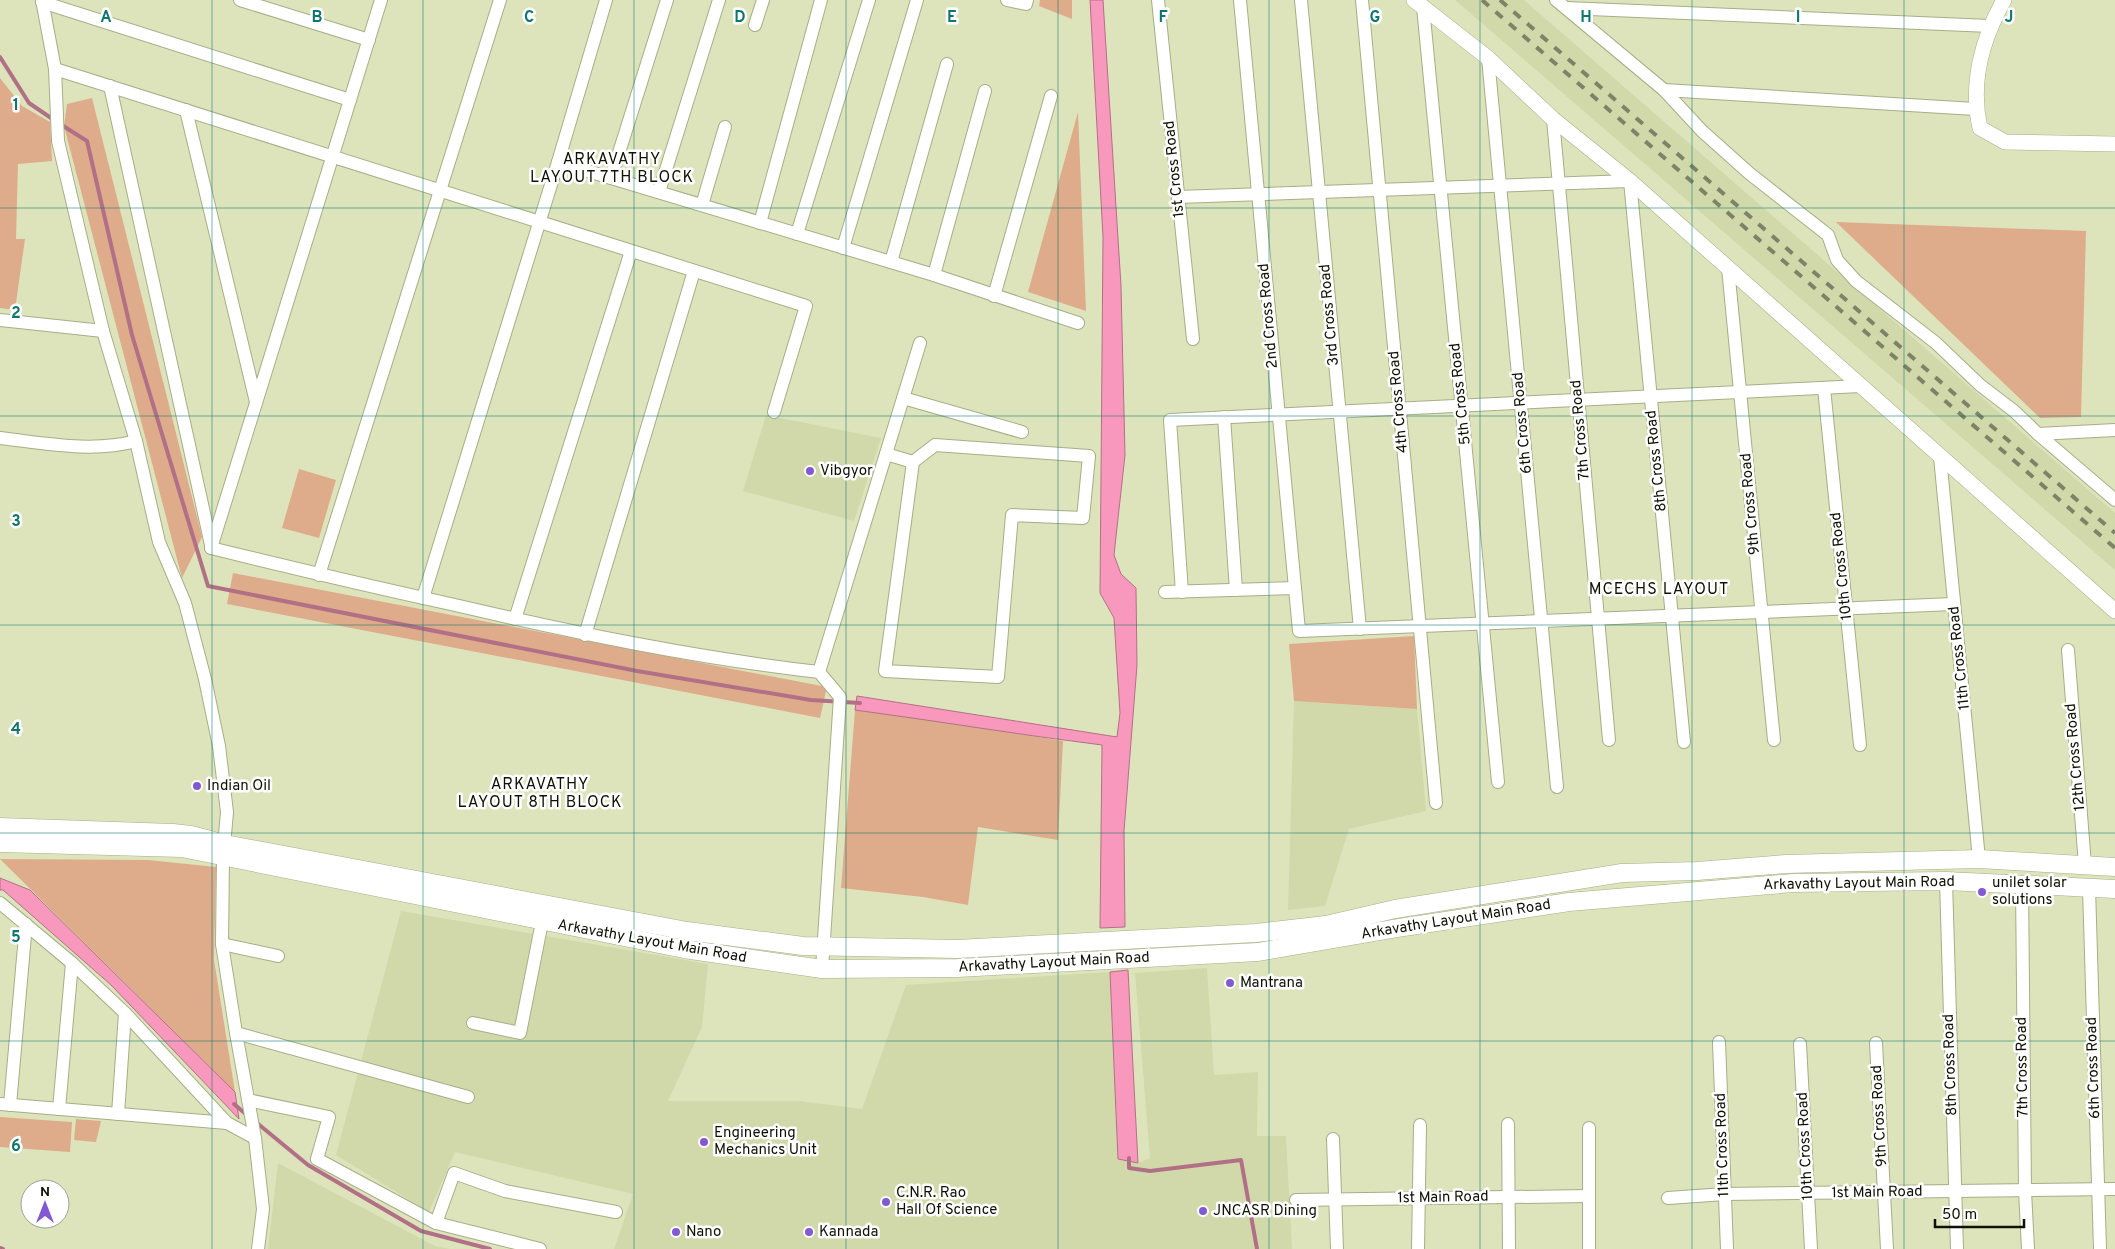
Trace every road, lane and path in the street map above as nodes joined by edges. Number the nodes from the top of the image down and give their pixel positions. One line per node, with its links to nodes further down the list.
1 (240, 0): 23 (street)
2 (381, 0): 23 (street)
3 (500, 0): 44 (street)
4 (606, 0): 38 (street)
5 (667, 0): 39 (street)
6 (719, 0): 46 (street)
7 (763, 0): 21 (street)
8 (821, 0): 52 (street)
9 (868, 0): 53 (street)
10 (917, 0): 54 (street)
11 (1007, 0): 12 (street)
12 (1027, 0)
13 (1158, 0): 49 (street, 1st Cross Road)
14 (1240, 0): 48 (street, 2nd Cross Road)
15 (1302, 0): 47 (street, 3rd Cross Road)
16 (1362, 0): 45 (street, 4th Cross Road)
17 (2004, 0): 22 (street)
18 (42, 1): 26 (street); 31 (street)
19 (1419, 4): 24 (street); 43 (street, 5th Cross Road)
20 (1561, 4): 22 (street); 28 (street)
21 (755, 25)
22 (1990, 26): 32 (street)
23 (369, 40): 31 (street)
24 (1488, 58): 34 (street); 42 (street, 6th Cross Road)
25 (947, 64): 56 (street)
26 (55, 69): 27 (street); 63 (street)
27 (110, 86): 33 (street); 89 (street)
28 (1664, 90): 32 (street); 82 (street)
29 (985, 91): 59 (street)
30 (1051, 96): 60 (street)
31 (350, 100): 37 (street)
32 (1975, 108): 36 (street)
33 (186, 110): 37 (street); 73 (street)
34 (1553, 119): 40 (street); 41 (street, 7th Cross Road)
35 (726, 128): 50 (street)
36 (2115, 144)
37 (333, 157): 44 (street); 73 (street)
38 (558, 162): 39 (street); 51 (street)
39 (611, 178): 46 (street)
40 (1630, 181): 41 (street); 57 (street); 69 (street, 8th Cross Road)
41 (1558, 183): 42 (street); 71 (street, 7th Cross Road)
42 (1500, 186): 43 (street); 72 (street, 6th Cross Road)
43 (1440, 188): 45 (street); 74 (street, 5th Cross Road)
44 (440, 190): 51 (street); 90 (street)
45 (1380, 190): 47 (street); 75 (street, 4th Cross Road)
46 (659, 192): 50 (street)
47 (1319, 192): 48 (street); 77 (street, 3rd Cross Road)
48 (1258, 194): 49 (street); 78 (street, 2nd Cross Road)
49 (1178, 197): 64 (street, 1st Cross Road)
50 (702, 206): 52 (street)
51 (540, 222): 55 (street); 95 (street)
52 (760, 223): 53 (street)
53 (797, 234): 54 (street)
54 (843, 248): 56 (street)
55 (631, 251): 58 (street); 101 (street)
56 (891, 262): 59 (street)
57 (1728, 268): 66 (street); 68 (street, 9th Cross Road)
58 (694, 271): 76 (street); 107 (street)
59 (934, 275): 60 (street)
60 (994, 296): 62 (street)
61 (0, 320): 63 (street)
62 (1078, 323)
63 (103, 331): 84 (street)
64 (1193, 339)
65 (920, 343): 70 (street)
66 (1861, 386): 67 (street); 86 (street)
67 (1824, 388): 68 (street); 97 (street, 10th Cross Road)
68 (1740, 392): 69 (street); 99 (street, 9th Cross Road)
69 (1651, 396): 71 (street); 100 (street, 8th Cross Road)
70 (903, 398): 81 (street); 85 (street)
71 (1578, 400): 72 (street); 102 (street, 7th Cross Road)
72 (1521, 402): 74 (street); 103 (street, 6th Cross Road)
73 (256, 403): 89 (street)
74 (1462, 406): 75 (street); 104 (street, 5th Cross Road)
75 (1400, 409): 77 (street); 105 (street, 4th Cross Road)
76 (774, 412)
77 (1340, 412): 78 (street); 106 (street, 3rd Cross Road)
78 (1278, 414): 79 (street); 91 (street, 2nd Cross Road)
79 (1224, 417): 92 (street); 94 (street)
80 (2115, 430): 82 (street)
81 (1022, 432)
82 (2038, 434): 88 (street)
83 (0, 438): 84 (street)
84 (136, 441): 119 (street)
85 (886, 454): 87 (street); 109 (street)
86 (1940, 457): 96 (street, 11th Cross Road); 98 (street)
87 (913, 462): 87 (street)
88 (2115, 500)
89 (212, 548): 90 (street)
90 (319, 574): 95 (street)
91 (1295, 588): 92 (street); 106 (street, 2nd Cross Road)
92 (1236, 590): 94 (street)
93 (1165, 592): 94 (street)
94 (1182, 592)
95 (423, 598): 101 (street)
96 (1954, 604): 97 (street); 120 (street, 11th Cross Road)
97 (1846, 609): 99 (street); 113 (street, 10th Cross Road)
98 (2115, 611)
99 (1762, 612): 100 (street); 111 (street, 9th Cross Road)
100 (1672, 616): 102 (street); 112 (street, 8th Cross Road)
101 (514, 619): 107 (street)
102 (1598, 619): 103 (street); 110 (street, 7th Cross Road)
103 (1541, 622): 104 (street); 115 (street, 6th Cross Road)
104 (1483, 624): 105 (street); 114 (street, 5th Cross Road)
105 (1420, 626): 106 (street); 116 (street, 4th Cross Road)
106 (1360, 629)
107 (586, 635): 109 (street)
108 (2068, 650): 121 (street, 12th Cross Road)
109 (819, 672): 133 (street)
110 (1609, 740)
111 (1774, 740)
112 (1684, 742)
113 (1860, 745)
114 (1498, 782)
115 (1557, 787)
116 (1436, 803)
117 (0, 827): 119 (main road, Arkavathy Layout Main Road)
118 (0, 843): 119 (main road, Arkavathy Layout Main Road)
119 (224, 851): 130 (main road, Arkavathy Layout Main Road); 132 (street); 133 (main road, Arkavathy Layout Main Road)
120 (1980, 859): 121 (main road, Arkavathy Layout Main Road); 124 (main road, Arkavathy Layout Main Road)
121 (2085, 865): 122 (main road, Arkavathy Layout Main Road)
122 (2115, 867)
123 (1946, 881): 125 (main road, Arkavathy Layout Main Road); 128 (main road, Arkavathy Layout Main Road); 158 (street, 8th Cross Road)
124 (1566, 882): 128 (main road); 133 (main road, Arkavathy Layout Main Road)
125 (2022, 884): 126 (main road, Arkavathy Layout Main Road); 156 (street, 7th Cross Road)
126 (2089, 888): 127 (main road, Arkavathy Layout Main Road); 154 (street, 6th Cross Road)
127 (2115, 889)
128 (1569, 902): 136 (main road, Arkavathy Layout Main Road)
129 (0, 903): 131 (street)
130 (542, 922): 136 (main road, Arkavathy Layout Main Road); 138 (street)
131 (26, 924): 135 (street); 145 (street)
132 (222, 944): 134 (street); 139 (street)
133 (822, 946): 136 (street)
134 (278, 956)
135 (72, 963): 137 (street); 146 (street)
136 (822, 969)
137 (125, 1013): 147 (street); 148 (street)
138 (473, 1023)
139 (236, 1033): 143 (street); 144 (street)
140 (1718, 1042): 160 (street, 11th Cross Road)
141 (1800, 1044): 159 (street, 10th Cross Road)
142 (1876, 1044): 157 (street, 9th Cross Road)
143 (468, 1097)
144 (248, 1102): 152 (street); 168 (street)
145 (5, 1105): 146 (street)
146 (59, 1109): 147 (street)
147 (118, 1114): 148 (street)
148 (227, 1123): 152 (street)
149 (1508, 1124): 162 (street)
150 (1420, 1125): 163 (street)
151 (1590, 1128): 161 (street)
152 (255, 1134): 169 (street)
153 (1333, 1139): 166 (street)
154 (2098, 1190): 155 (street, 1st Main Road); 156 (street, 1st Main Road); 180 (street, 6th Cross Road)
155 (2115, 1190)
156 (2025, 1191): 158 (street, 1st Main Road); 179 (street, 7th Cross Road)
157 (1883, 1192): 158 (street, 1st Main Road); 159 (street, 1st Main Road); 177 (street, 9th Cross Road)
158 (1955, 1192): 178 (street, 8th Cross Road)
159 (1808, 1193): 160 (street, 1st Main Road); 176 (street, 10th Cross Road)
160 (1725, 1194): 164 (street, 1st Main Road); 175 (street, 11th Cross Road)
161 (1589, 1196): 162 (street, 1st Main Road); 174 (street)
162 (1508, 1197): 163 (street, 1st Main Road); 173 (street)
163 (1419, 1198): 166 (street, 1st Main Road); 172 (street)
164 (1668, 1198)
165 (1296, 1200): 166 (street, 1st Main Road)
166 (1336, 1200): 171 (street)
167 (616, 1212): 168 (street)
168 (436, 1223): 170 (street)
169 (258, 1249)
170 (540, 1249)
171 (1337, 1249)
172 (1418, 1249)
173 (1509, 1249)
174 (1589, 1249)
175 (1728, 1249)
176 (1811, 1249)
177 (1887, 1249)
178 (1957, 1249)
179 (2028, 1249)
180 (2100, 1249)

